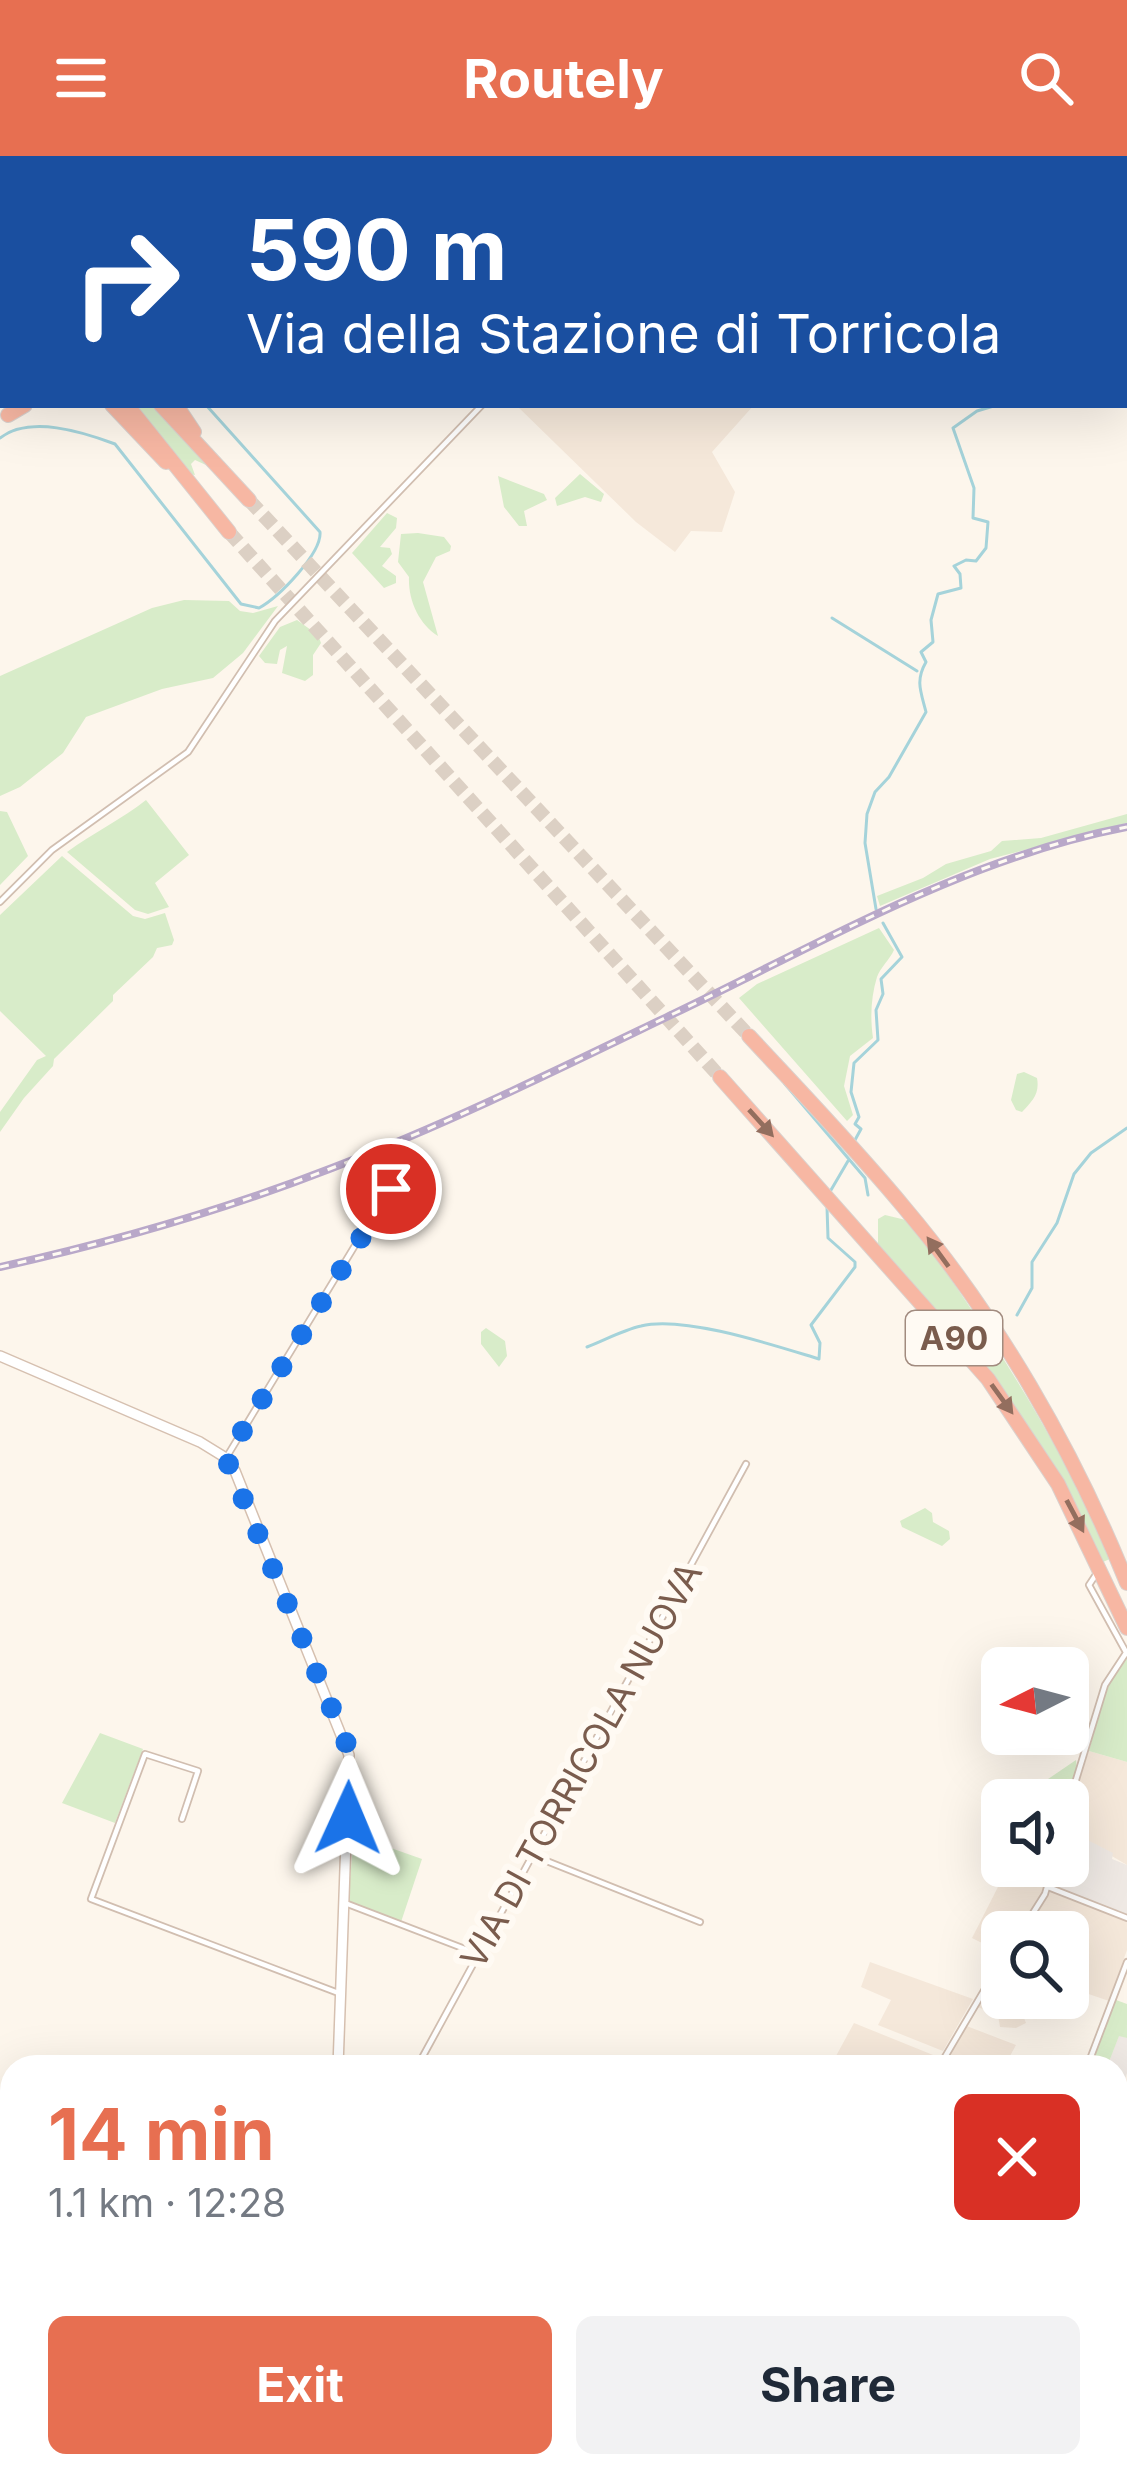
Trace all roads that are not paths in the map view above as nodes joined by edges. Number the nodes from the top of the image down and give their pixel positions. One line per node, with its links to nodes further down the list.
1 (115, 408): 7 (highway)
2 (129, 408): 7 (highway)
3 (164, 408): 6 (highway)
4 (178, 408): 6 (highway)
5 (479, 408): 10 (street)
6 (197, 442): 8 (highway)
7 (176, 467): 9 (highway)
8 (249, 500)
9 (229, 532)
10 (0, 902)
11 (749, 1036): 20 (highway, A90, one-way to 11)
12 (720, 1077): 21 (highway, A90, one-way to 21)
13 (396, 1185): 13 (street); 15 (street)
14 (0, 1356): 15 (street)
15 (226, 1458): 27 (street)
16 (746, 1464): 25 (street, VIA DI TORRICOLA NUOVA)
17 (1117, 1564): 18 (street)
18 (1108, 1568)
19 (1097, 1573): 22 (street)
20 (1127, 1583)
21 (1127, 1628)
22 (1127, 1653): 23 (street)
23 (1076, 1779)
24 (182, 1819): 33 (street)
25 (534, 1856): 30 (street); 31 (street, VIA DI TORRICOLA NUOVA)
26 (1048, 1887): 28 (street); 29 (street)
27 (345, 1903): 31 (street); 33 (street)
28 (1034, 1911)
29 (1127, 1918)
30 (700, 1922)
31 (478, 1954): 36 (street, VIA DI TORRICOLA NUOVA)
32 (1127, 1962): 38 (street)
33 (341, 1994): 35 (street)
34 (981, 1996): 37 (street)
35 (338, 2055)
36 (423, 2055)
37 (946, 2055)
38 (1092, 2055)

